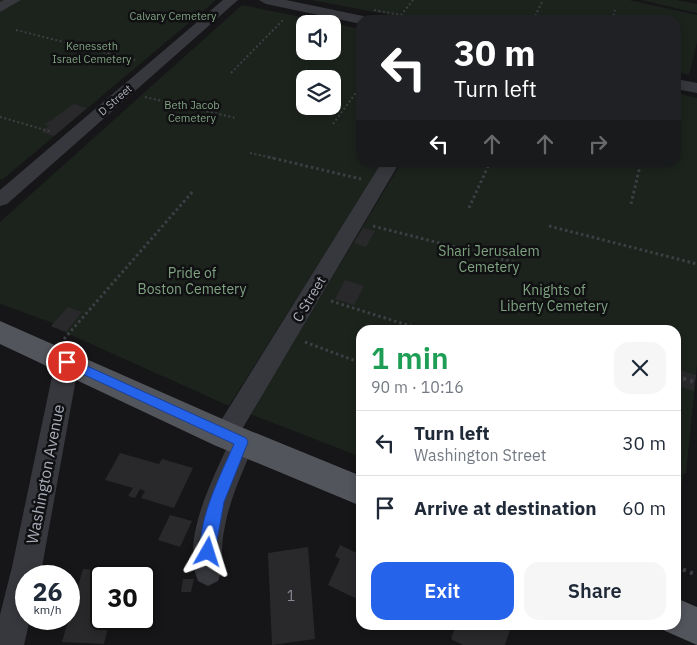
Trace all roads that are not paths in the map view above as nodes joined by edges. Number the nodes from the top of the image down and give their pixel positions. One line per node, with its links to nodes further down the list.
1 (14, 0): 4 (street)
2 (231, 0): 9 (street, D Street)
3 (266, 0): 5 (street)
4 (0, 8)
5 (356, 19)
6 (681, 85): 7 (street)
7 (697, 88)
8 (388, 167): 12 (street, C Street)
9 (0, 200)
10 (0, 332): 11 (main road)
11 (59, 358): 12 (main road); 17 (street, Washington Avenue)
12 (234, 438): 13 (main road); 14 (street, C Street)
13 (356, 489)
14 (208, 571)
15 (681, 619): 16 (main road)
16 (697, 626)
17 (8, 645)

